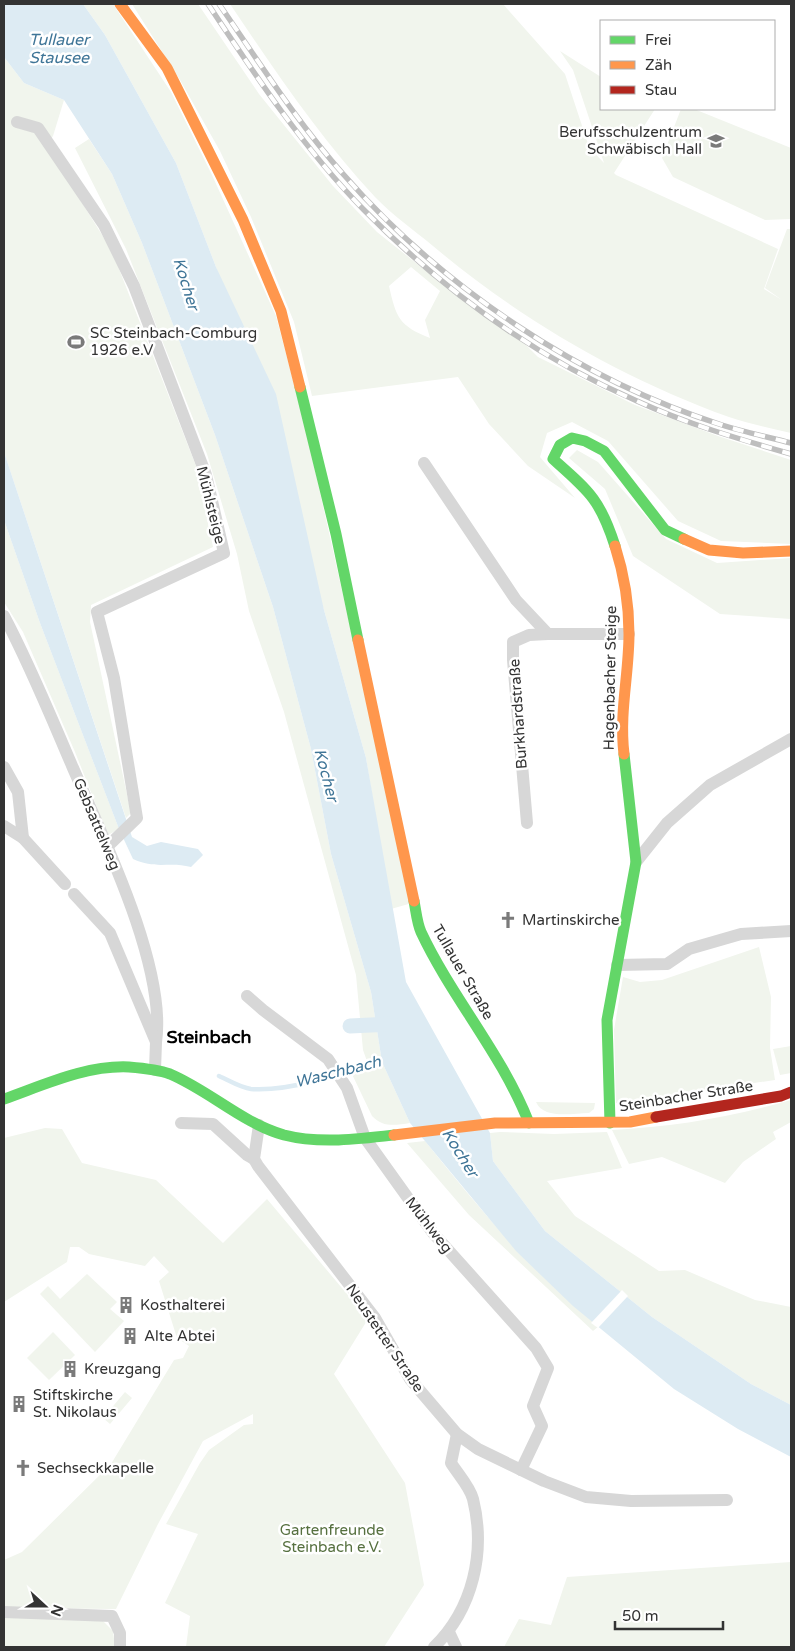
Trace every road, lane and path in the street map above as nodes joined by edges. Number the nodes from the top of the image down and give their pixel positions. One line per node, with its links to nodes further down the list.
1 (120, 4): 25 (street, Tullauer Straße)
2 (17, 122): 13 (street, Mühlsteige)
3 (424, 463): 6 (street)
4 (791, 551): 7 (street, Hagenbacher Steige)
5 (4, 616): 13 (street, Gebsattelweg)
6 (548, 634): 7 (street, Burkhardstraße); 10 (street, Burkhardstraße)
7 (629, 634): 14 (street, Hagenbacher Steige)
8 (791, 739): 14 (street)
9 (4, 767): 12 (street)
10 (527, 823)
11 (4, 826): 12 (street)
12 (23, 838): 15 (street)
13 (112, 841): 20 (street, Gebsattelweg)
14 (636, 862): 18 (street, Hagenbacher Steige)
15 (65, 884)
16 (74, 894): 20 (street)
17 (791, 931): 18 (street)
18 (617, 965): 26 (street, Hagenbacher Steige)
19 (247, 996): 28 (street, Mühlweg)
20 (156, 1042): 21 (street, Gebsattelweg)
21 (155, 1070): 23 (street, Steinbacher Straße); 27 (street, Steinbacher Straße)
22 (791, 1092): 26 (street, Steinbacher Straße)
23 (4, 1099)
24 (181, 1123): 29 (street, Neustetter Straße)
25 (529, 1123): 26 (street, Steinbacher Straße); 28 (street, Steinbacher Straße)
26 (610, 1123)
27 (259, 1125): 28 (street, Steinbacher Straße); 29 (street)
28 (365, 1138): 31 (street, Mühlweg)
29 (254, 1159): 30 (street, Neustetter Straße)
30 (457, 1434): 31 (street, Neustetter Straße); 34 (street)
31 (521, 1470): 32 (street, Neustetter Straße)
32 (727, 1500)
33 (4, 1612): 35 (street)
34 (450, 1632): 36 (street); 37 (street)
35 (120, 1647)
36 (434, 1647)
37 (456, 1647)

